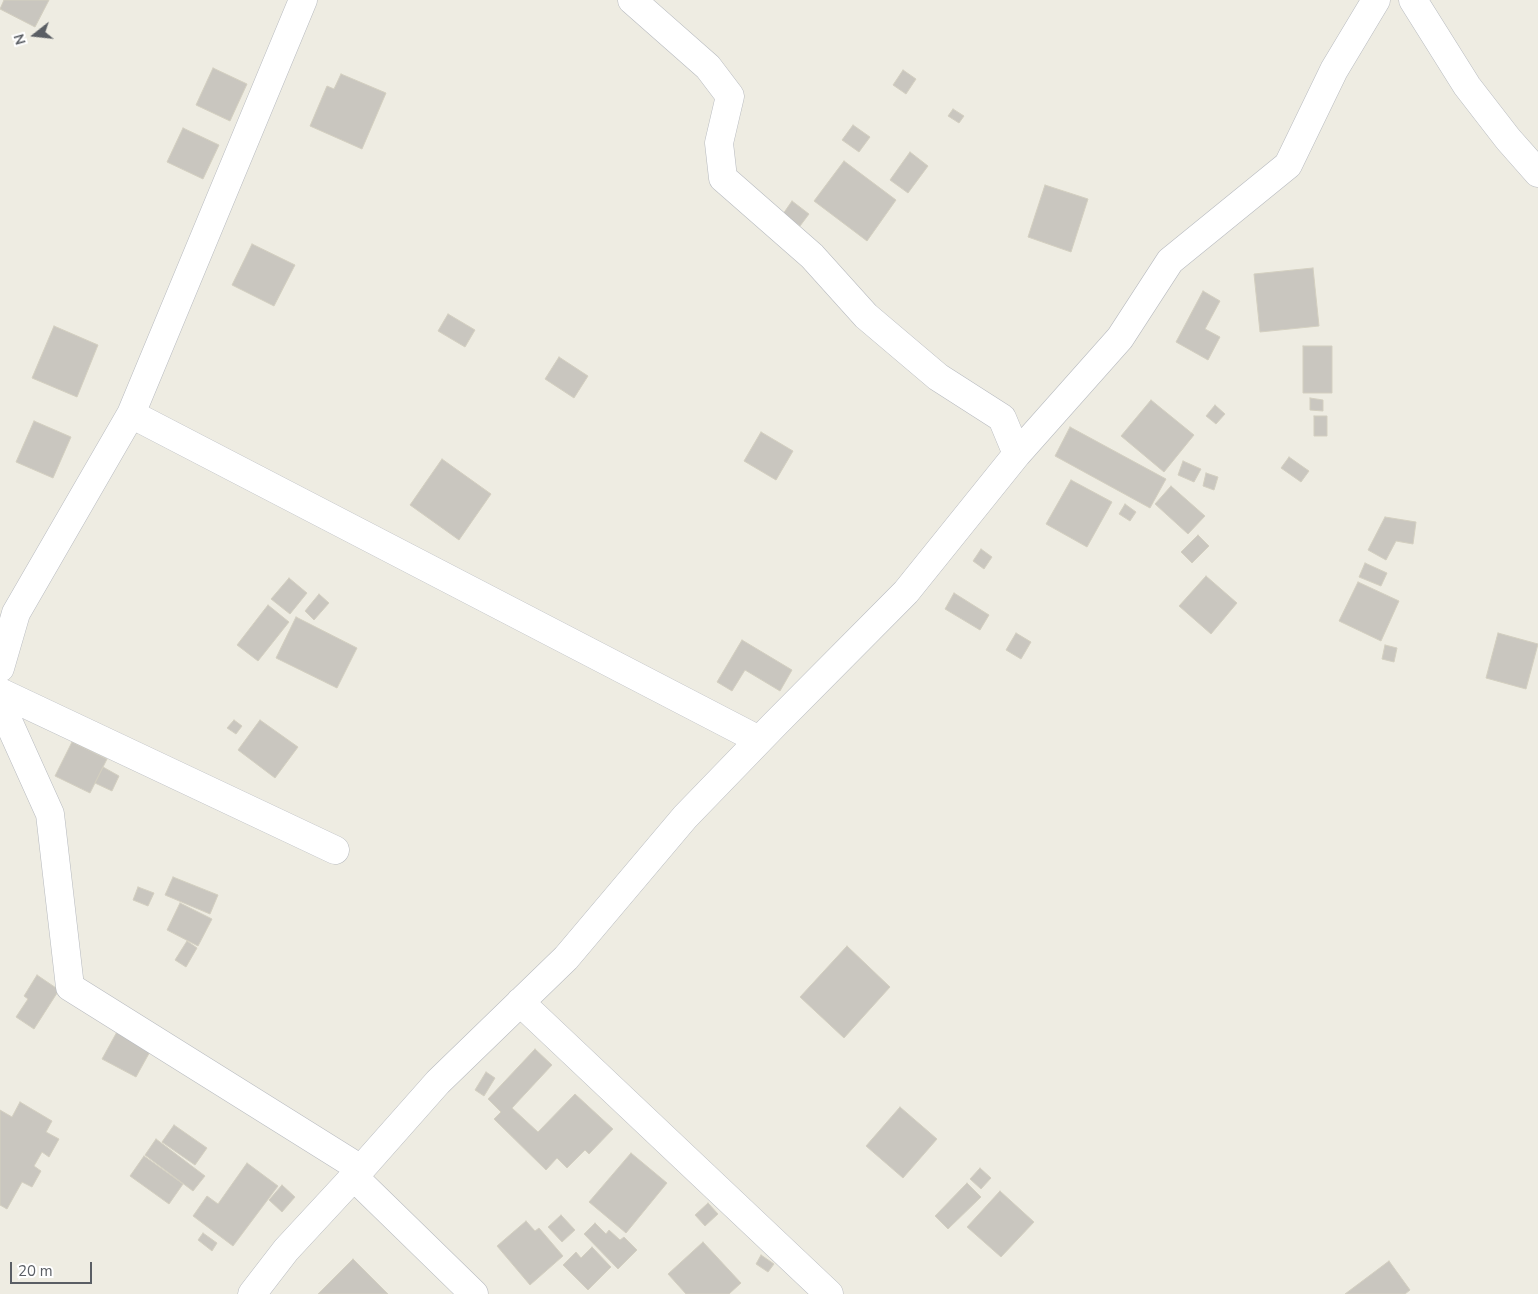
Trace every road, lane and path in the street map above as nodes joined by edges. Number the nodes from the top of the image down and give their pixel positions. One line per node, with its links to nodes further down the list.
1 (303, 0): 6 (street)
2 (632, 0): 7 (street)
3 (1376, 0): 7 (street)
4 (1414, 0): 5 (street)
5 (1538, 173)
6 (131, 414): 8 (street); 12 (street)
7 (1017, 454): 12 (street)
8 (8, 607): 9 (street)
9 (0, 668)
10 (0, 692): 13 (street)
11 (0, 702): 15 (street)
12 (759, 740): 14 (street)
13 (335, 850)
14 (520, 1002): 15 (street); 18 (street)
15 (358, 1173): 16 (street); 17 (street)
16 (252, 1294)
17 (474, 1294)
18 (829, 1294)

